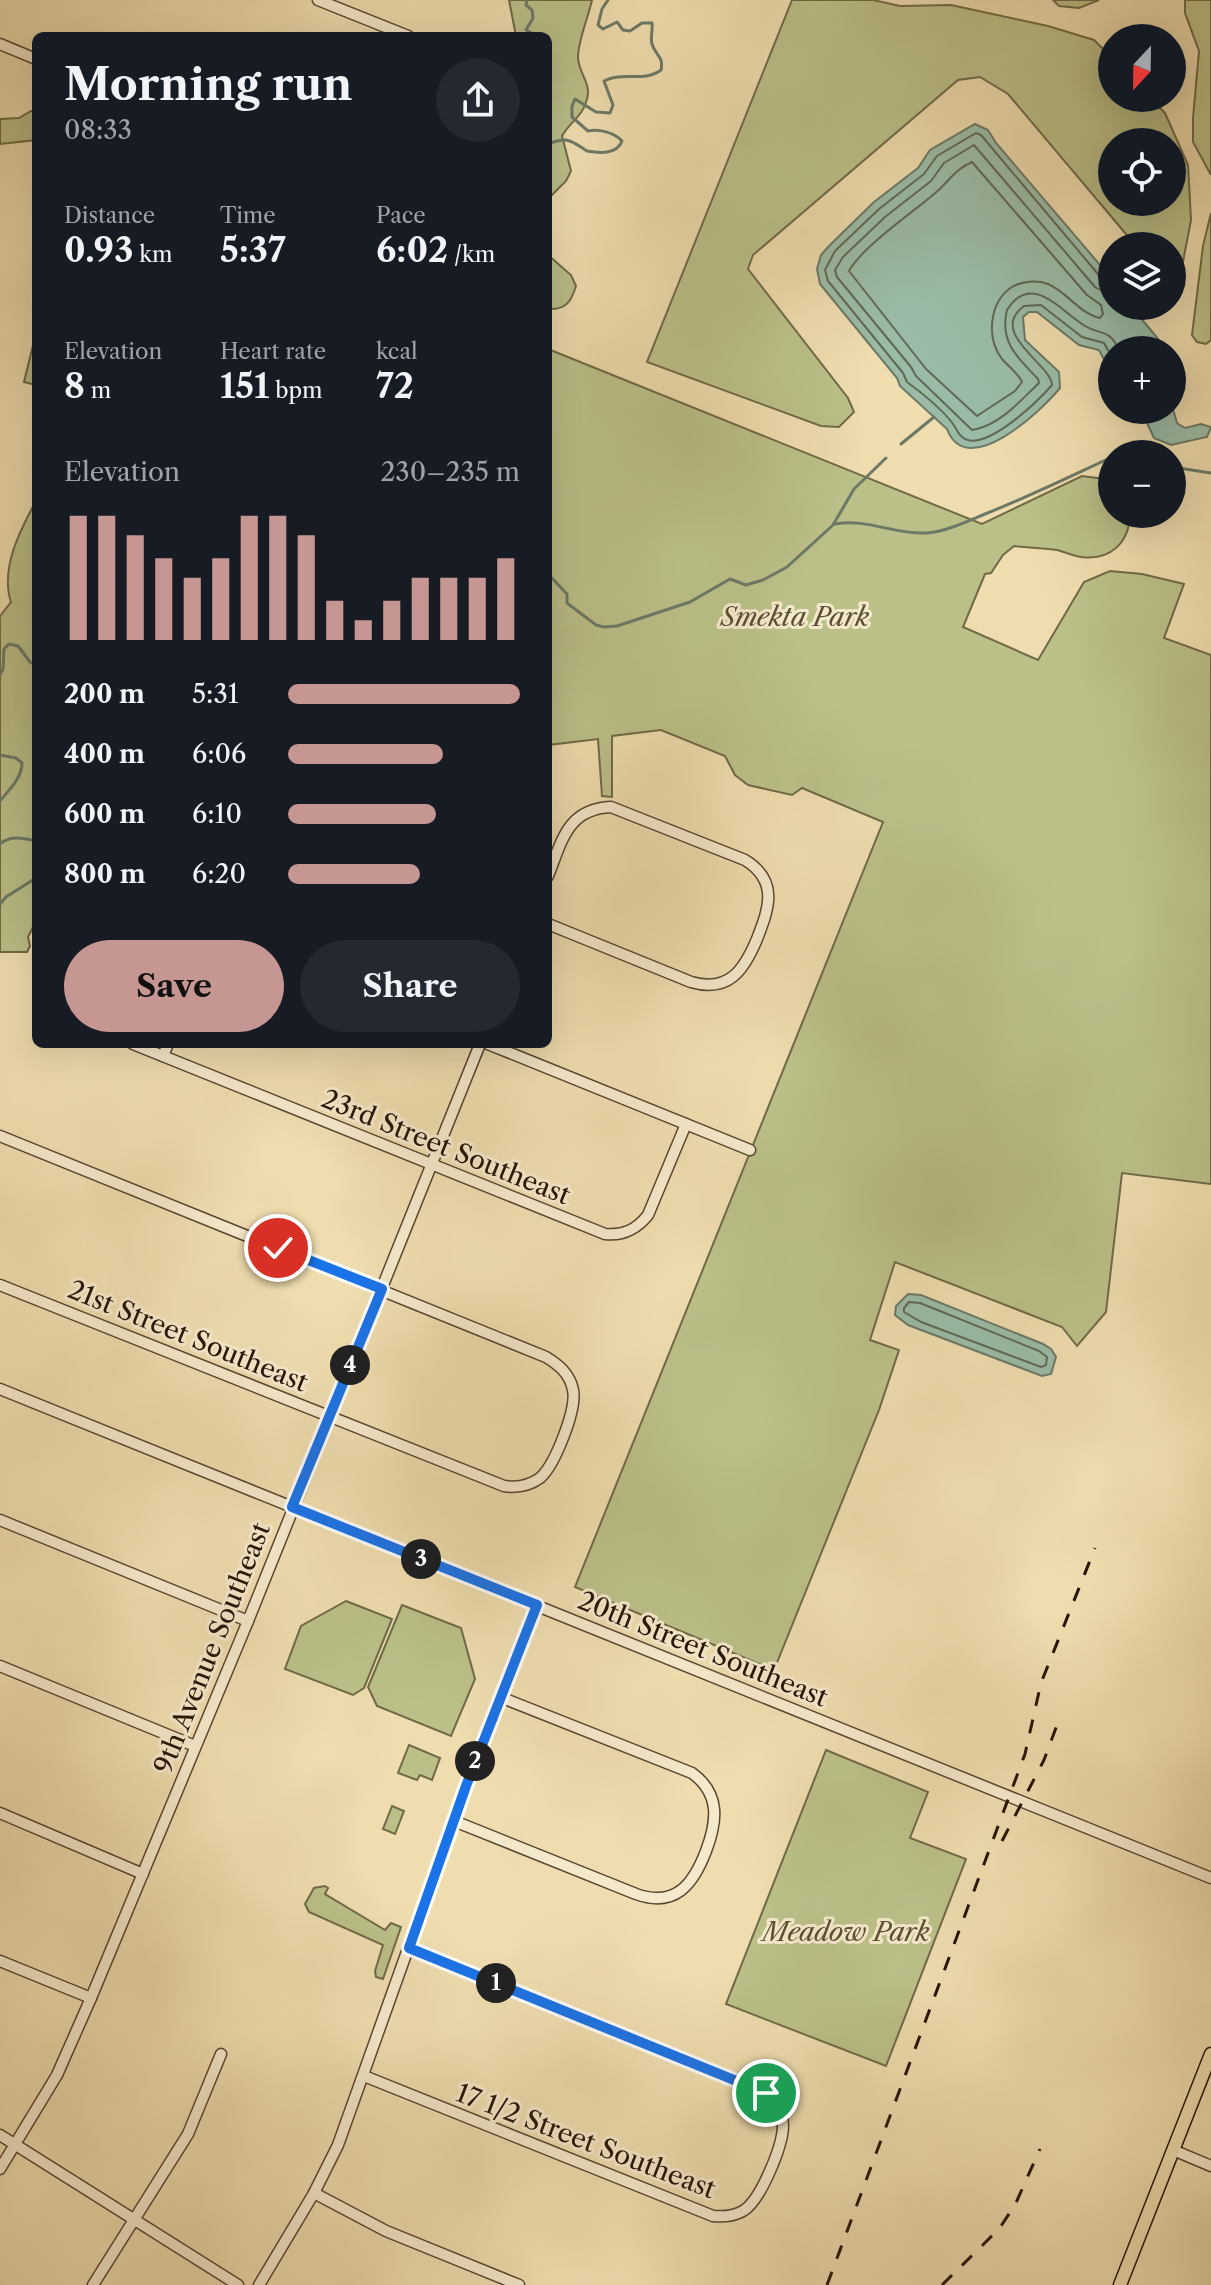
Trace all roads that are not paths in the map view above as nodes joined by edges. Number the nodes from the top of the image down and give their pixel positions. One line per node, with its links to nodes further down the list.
1 (318, 0): 2 (street)
2 (398, 32)
3 (0, 44): 4 (street)
4 (32, 57)
5 (552, 866): 6 (street)
6 (552, 926)
7 (143, 1048): 11 (street, 23rd Street Southeast)
8 (166, 1048): 11 (street)
9 (478, 1048): 15 (street, 9th Avenue Southeast)
10 (498, 1048): 12 (street)
11 (163, 1056): 15 (street, 23rd Street Southeast)
12 (686, 1124): 14 (street); 15 (street, 23rd Street Southeast)
13 (0, 1136): 17 (street, 21st Street Southeast)
14 (750, 1150)
15 (432, 1165): 17 (street, 9th Avenue Southeast)
16 (0, 1285): 19 (street, 21st Street Southeast)
17 (382, 1289): 19 (street, 9th Avenue Southeast); 19 (street, 21st Street Southeast)
18 (0, 1389): 20 (street, 20th Street Southeast)
19 (329, 1417): 20 (street, 9th Avenue Southeast)
20 (292, 1507): 22 (street, 20th Street Southeast); 23 (street, 9th Avenue Southeast)
21 (0, 1520): 23 (street)
22 (537, 1605): 25 (street); 30 (street, 20th Street Southeast)
23 (248, 1621): 26 (street, 9th Avenue Southeast)
24 (0, 1666): 26 (street)
25 (500, 1697): 28 (street); 28 (street)
26 (195, 1746): 29 (street, 9th Avenue Southeast)
27 (0, 1813): 29 (street)
28 (454, 1821): 31 (street)
29 (143, 1874): 33 (street, 9th Avenue Southeast)
30 (1211, 1878)
31 (409, 1948): 36 (street); 36 (street, 17 1/2 Street Southeast)
32 (0, 1961): 33 (street)
33 (91, 1998): 38 (street, 9th Avenue Southeast)
34 (221, 2054): 43 (street)
35 (1211, 2054): 39 (main road)
36 (364, 2076): 42 (street)
37 (0, 2135): 38 (street)
38 (15, 2144): 41 (street, 9th Avenue Southeast); 43 (street)
39 (1173, 2150): 40 (street); 48 (main road)
40 (1211, 2166)
41 (0, 2169)
42 (314, 2193): 46 (street); 47 (street)
43 (135, 2219): 44 (street); 45 (street)
44 (93, 2285)
45 (238, 2285)
46 (259, 2285)
47 (519, 2285)
48 (1120, 2285)

